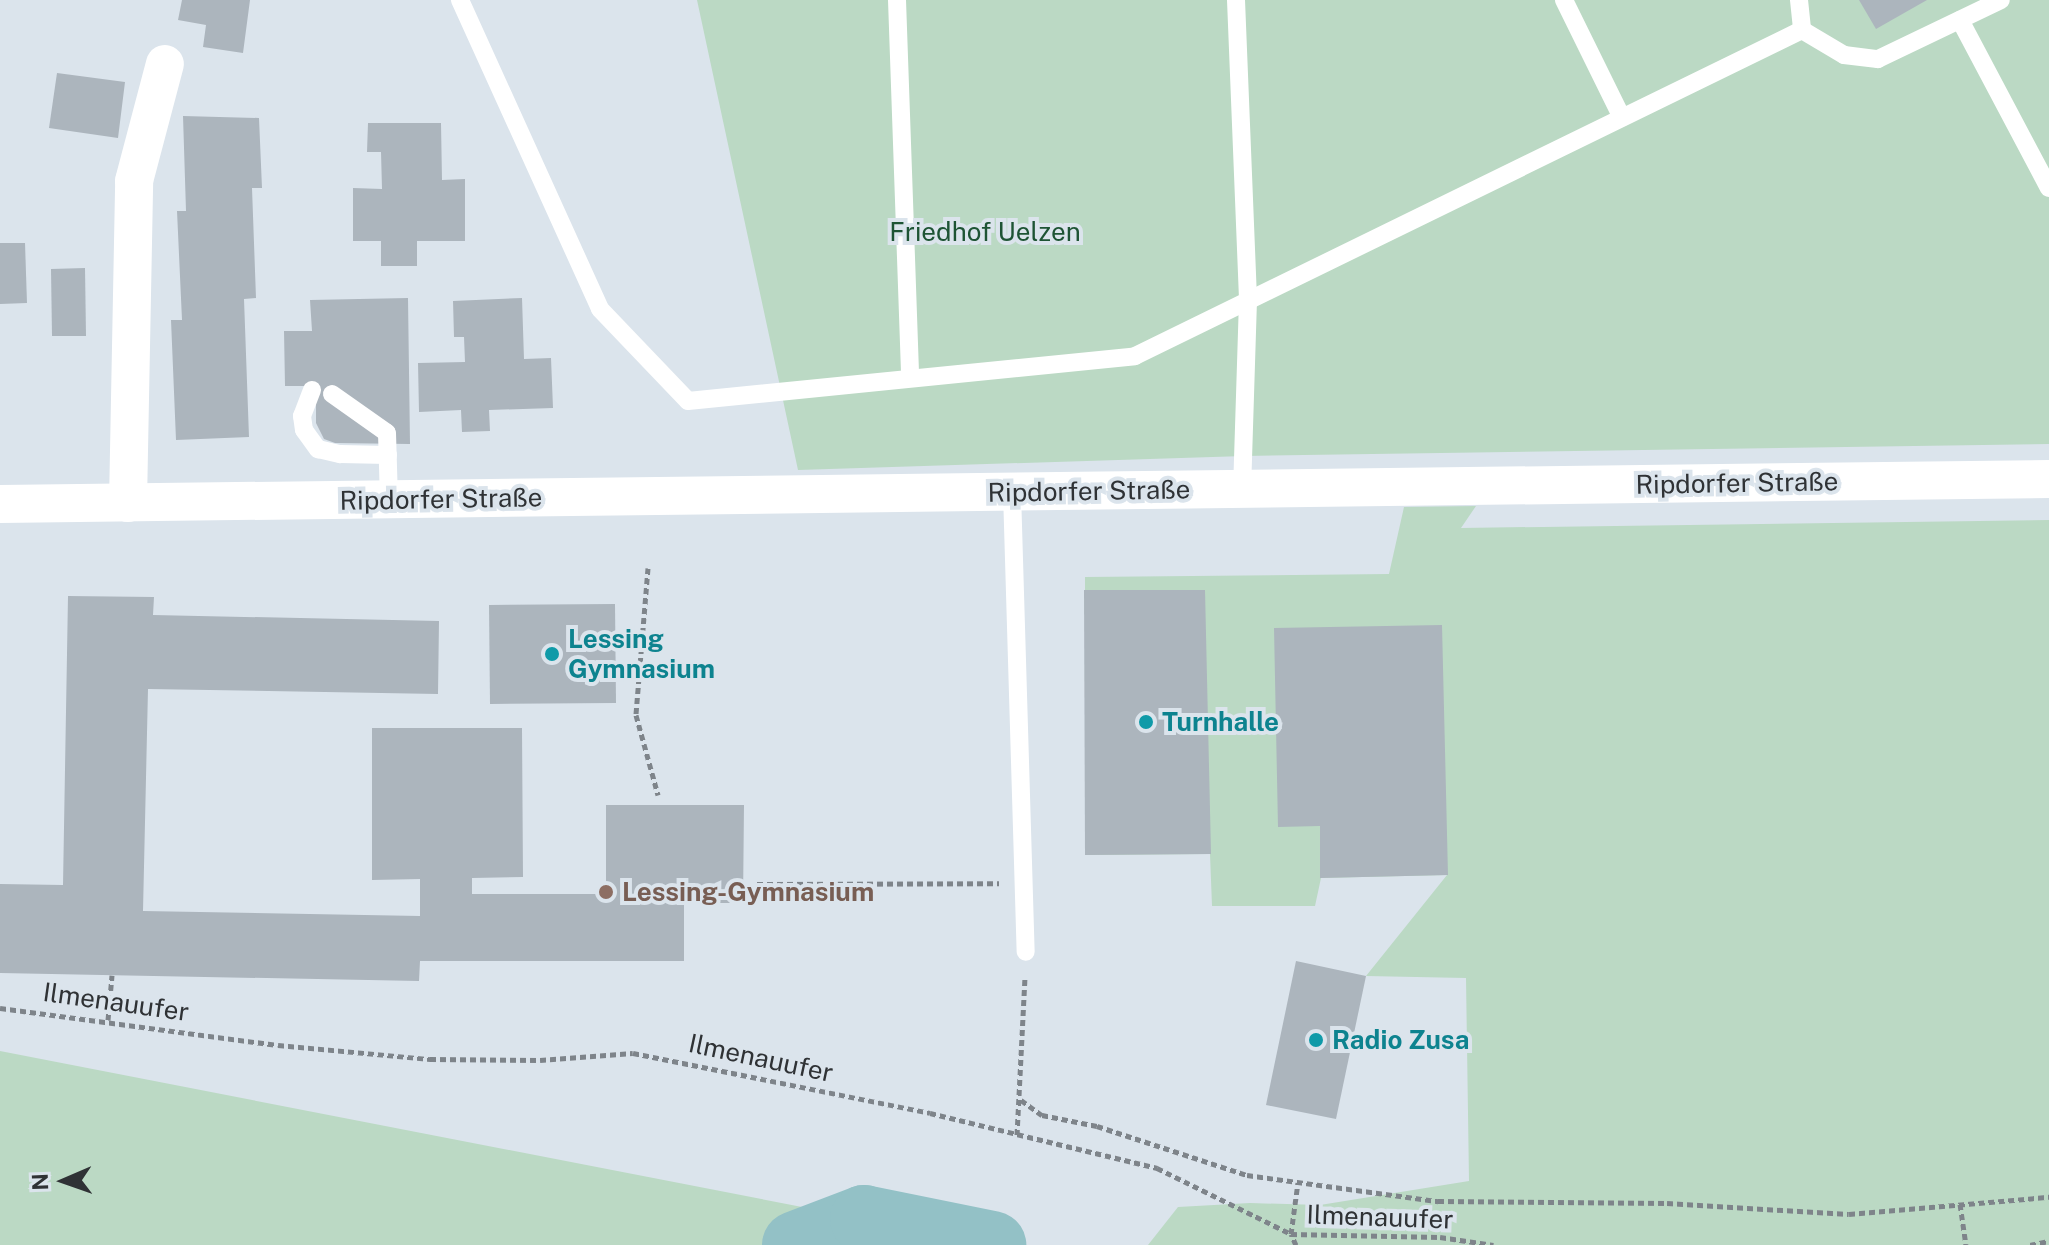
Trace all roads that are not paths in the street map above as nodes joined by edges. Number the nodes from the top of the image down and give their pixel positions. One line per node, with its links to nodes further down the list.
1 (460, 0): 13 (lane)
2 (897, 0): 13 (lane)
3 (1236, 0): 12 (lane)
4 (1564, 0): 10 (lane)
5 (1799, 0): 8 (lane)
6 (2001, 0): 7 (lane)
7 (1960, 20): 8 (lane); 11 (lane)
8 (1802, 30): 10 (lane)
9 (165, 64): 21 (street)
10 (1622, 118): 12 (lane)
11 (2049, 188)
12 (1248, 300): 13 (lane); 18 (lane)
13 (910, 378)
14 (312, 390): 16 (lane)
15 (332, 394): 16 (lane)
16 (388, 455): 20 (lane)
17 (2049, 479): 18 (street, Ripdorfer Straße)
18 (1242, 489): 19 (street, Ripdorfer Straße)
19 (1012, 492): 20 (street, Ripdorfer Straße); 23 (lane)
20 (389, 499): 21 (street, Ripdorfer Straße)
21 (128, 503): 22 (street, Ripdorfer Straße)
22 (0, 504)
23 (1026, 952)

